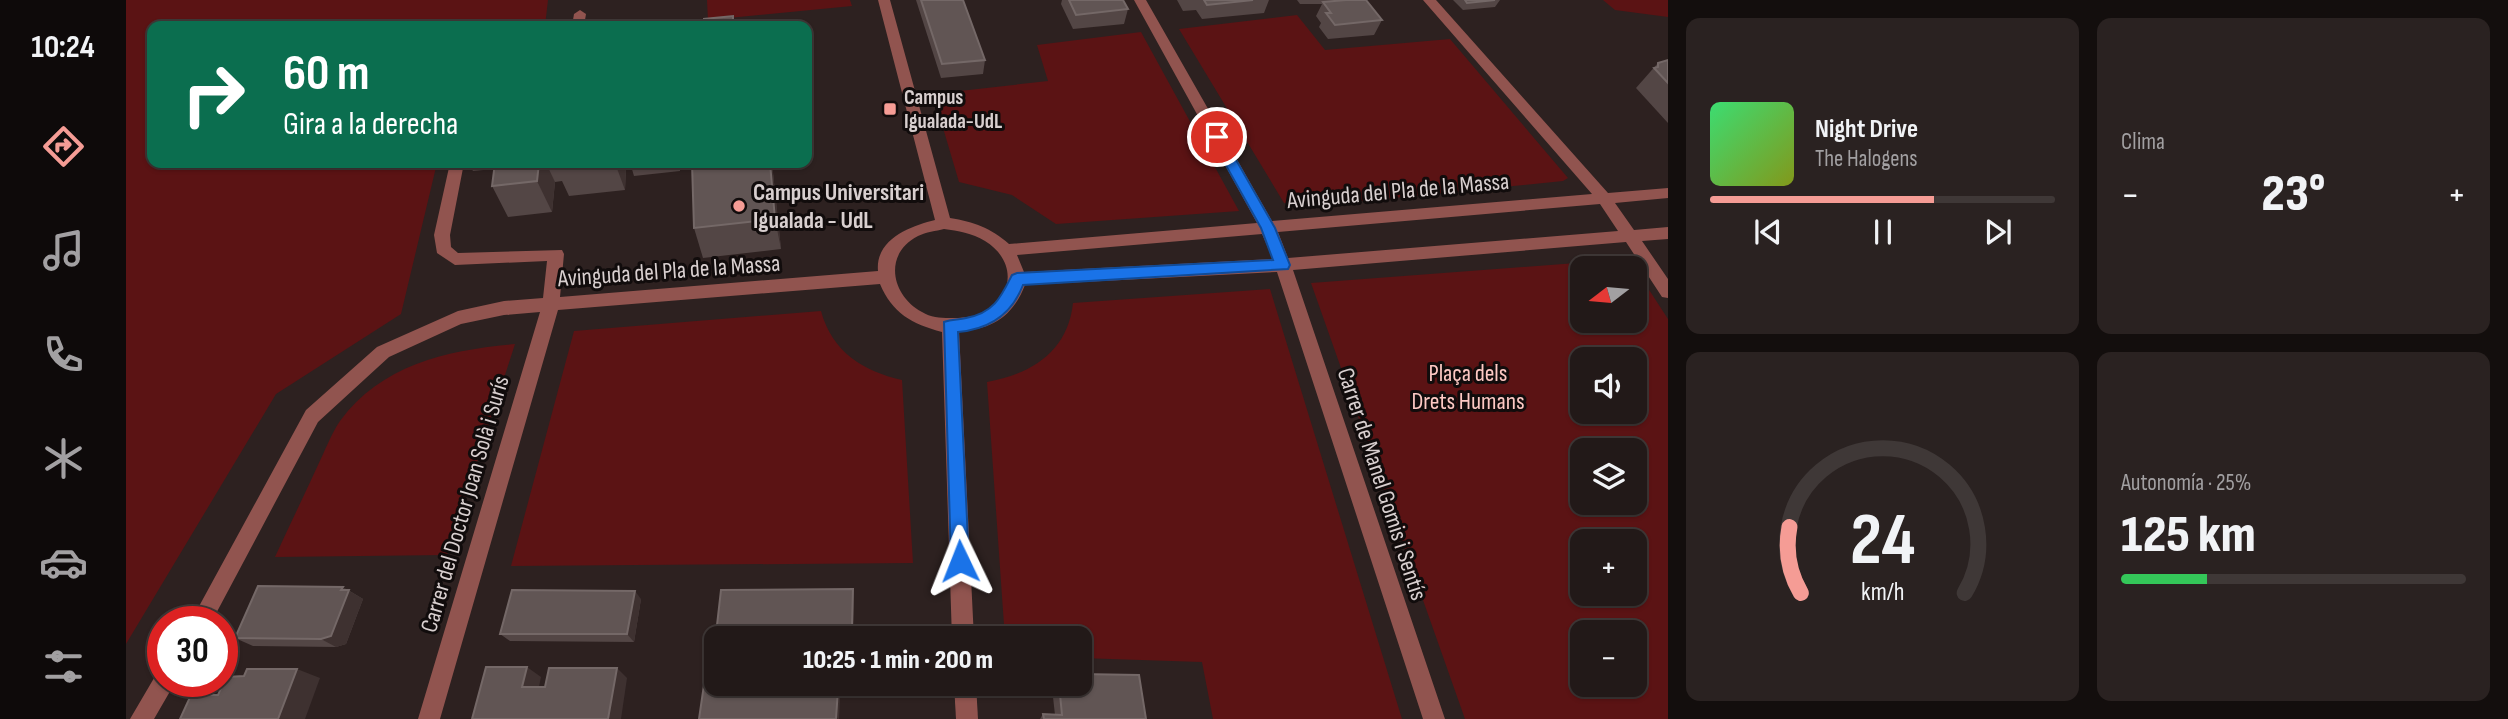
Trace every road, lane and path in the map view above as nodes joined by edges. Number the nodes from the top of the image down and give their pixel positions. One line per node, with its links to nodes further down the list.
1 (884, 0): 7 (street)
2 (1140, 0): 8 (street, Carrer de Manel Gomis i Sentís)
3 (1429, 0): 6 (street)
4 (456, 168): 16 (street, Carrer del Doctor Joan Solà i Surís)
5 (1668, 193): 6 (street, Avinguda del Pla de la Massa)
6 (1603, 197): 8 (street, Avinguda del Pla de la Massa); 10 (street)
7 (944, 223): 11 (street); 13 (street)
8 (1268, 228): 11 (street, Avinguda del Pla de la Massa); 12 (street, Carrer de Manel Gomis i Sentís)
9 (1668, 233): 10 (street)
10 (1631, 236): 12 (street); 15 (street)
11 (1008, 250): 14 (street)
12 (1283, 265): 14 (street); 25 (street, Carrer de Manel Gomis i Sentís)
13 (884, 277): 16 (street, Avinguda del Pla de la Massa); 17 (street)
14 (1017, 279): 17 (street)
15 (1668, 292)
16 (551, 304): 18 (street, Avinguda del Pla de la Massa); 23 (street, Carrer del Doctor Joan Solà i Surís)
17 (950, 326): 19 (street)
18 (209, 606)
19 (962, 626)
20 (966, 696): 24 (street)
21 (155, 697): 22 (street)
22 (141, 719)
23 (429, 719)
24 (967, 719)
25 (1434, 719)

